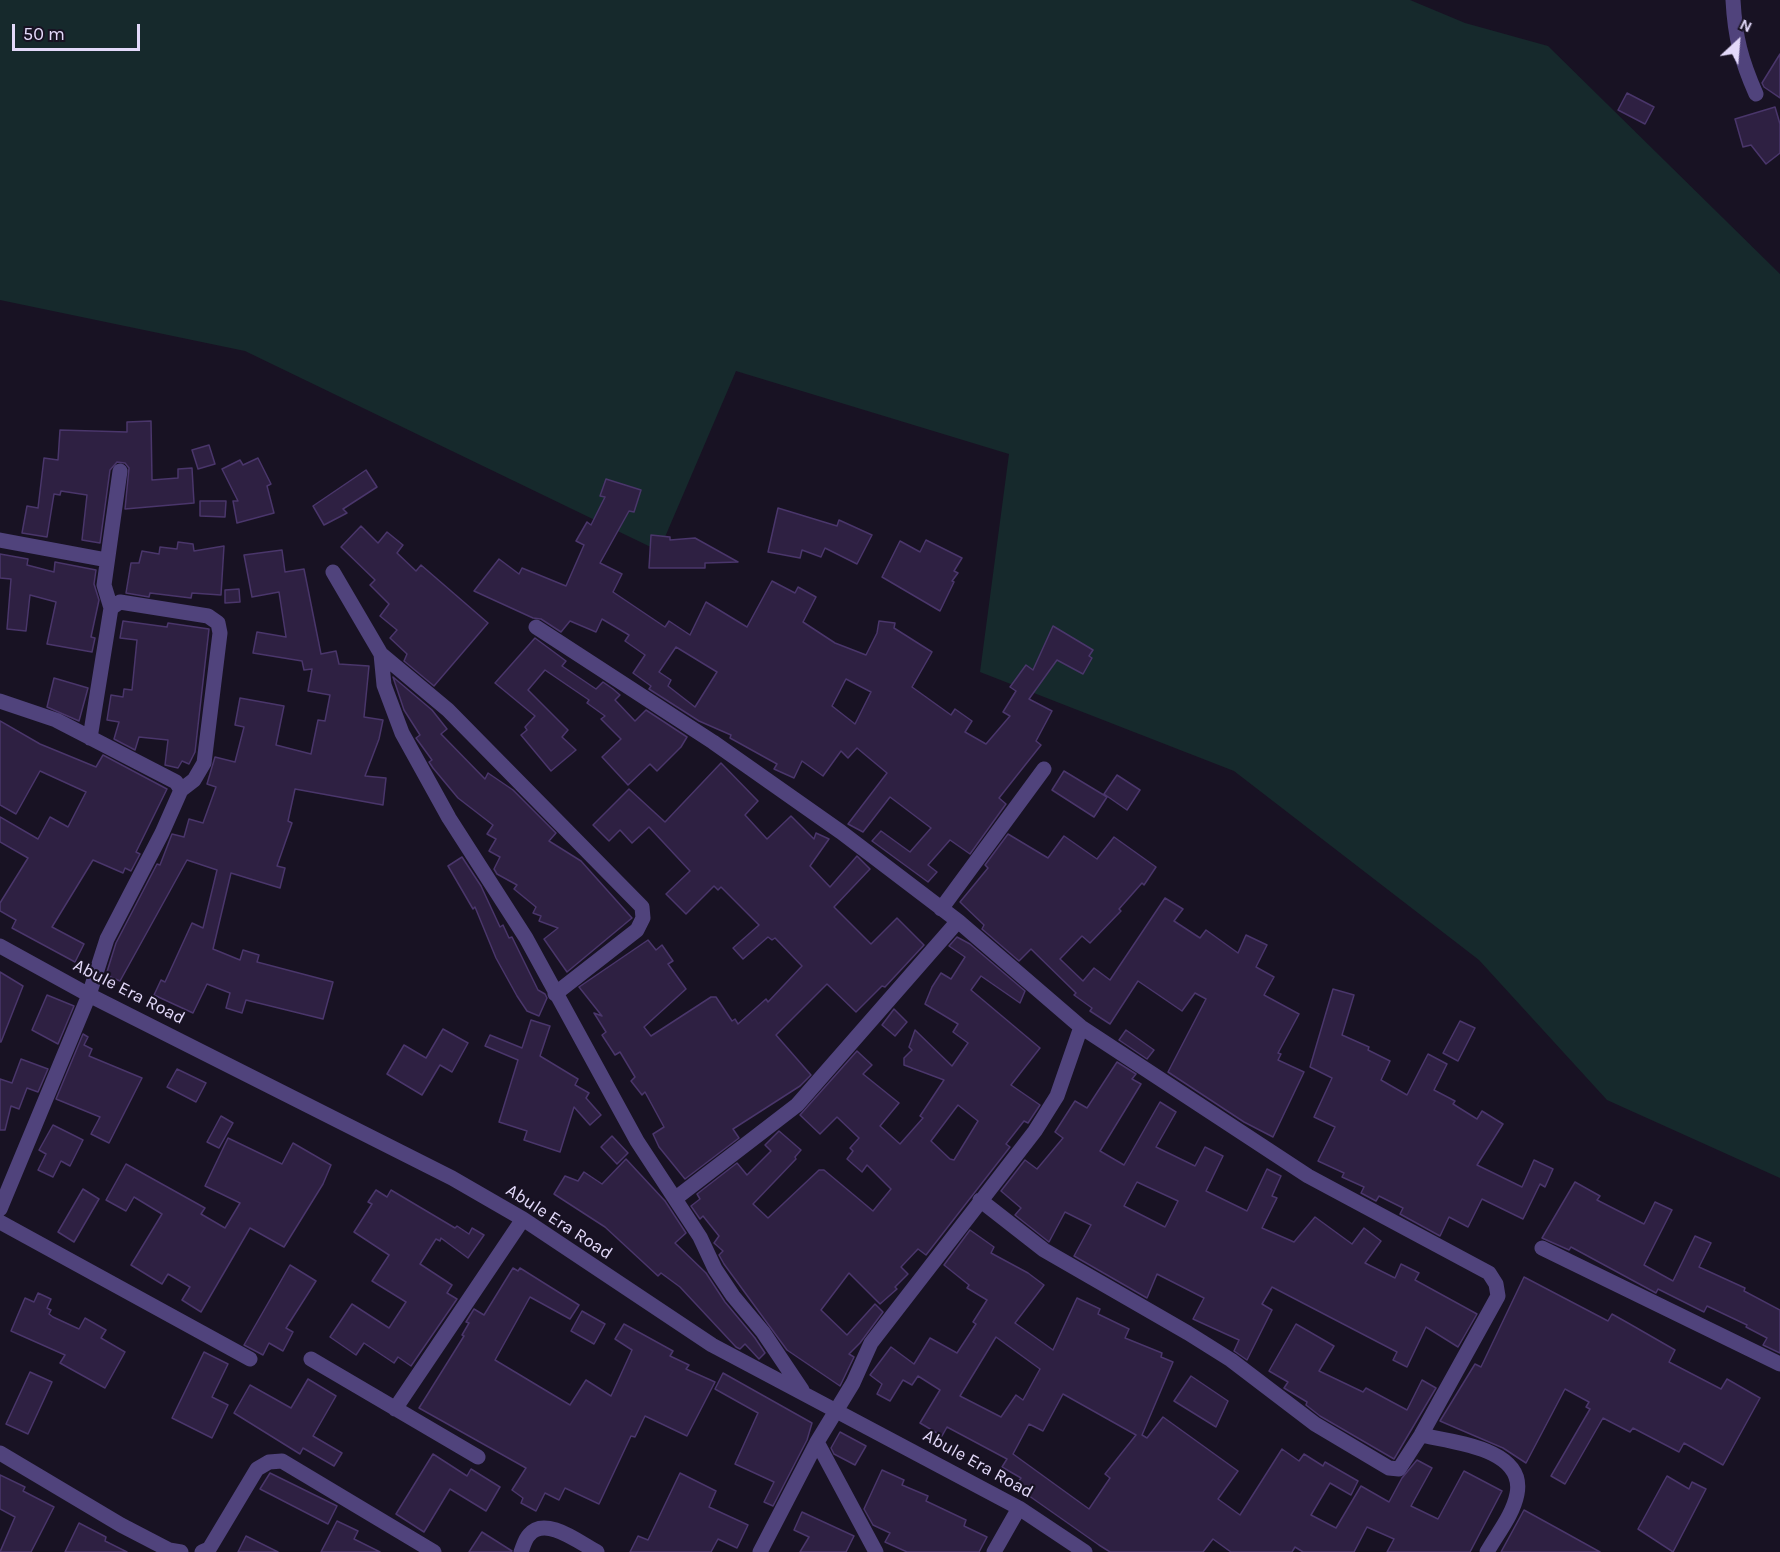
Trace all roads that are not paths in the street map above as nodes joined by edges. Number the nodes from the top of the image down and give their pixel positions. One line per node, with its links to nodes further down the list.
1 (1733, 0): 2 (street)
2 (1756, 94)
3 (120, 471): 5 (street)
4 (0, 540): 5 (street)
5 (107, 560): 7 (street)
6 (333, 572): 9 (street)
7 (111, 608): 11 (street); 13 (street)
8 (536, 627): 14 (street)
9 (381, 654): 17 (street); 17 (street)
10 (0, 701): 11 (street)
11 (90, 738): 13 (street)
12 (1044, 769): 14 (street)
13 (180, 790): 18 (street)
14 (941, 909): 15 (street)
15 (958, 921): 19 (street); 20 (street)
16 (0, 946): 18 (street, Abule Era Road)
17 (555, 994): 20 (street)
18 (89, 995): 22 (street); 23 (street, Abule Era Road)
19 (1082, 1027): 21 (street); 32 (street)
20 (676, 1198): 29 (street)
21 (980, 1200): 31 (street); 32 (street)
22 (0, 1209)
23 (524, 1219): 29 (street, Abule Era Road); 30 (street)
24 (0, 1221): 26 (street)
25 (1542, 1248): 28 (street)
26 (250, 1359)
27 (311, 1359): 30 (street)
28 (1780, 1364)
29 (804, 1394): 31 (street, Abule Era Road)
30 (395, 1409): 35 (street)
31 (835, 1410): 33 (street); 36 (street, Abule Era Road)
32 (1421, 1435): 46 (street)
33 (817, 1442): 42 (street); 43 (street)
34 (0, 1453): 37 (street)
35 (478, 1457)
36 (1019, 1508): 44 (street); 45 (street, Abule Era Road)
37 (181, 1552)
38 (202, 1552): 39 (street)
39 (434, 1552)
40 (520, 1552): 41 (street)
41 (597, 1552)
42 (760, 1552)
43 (876, 1552)
44 (994, 1552)
45 (1085, 1552)
46 (1487, 1552)

